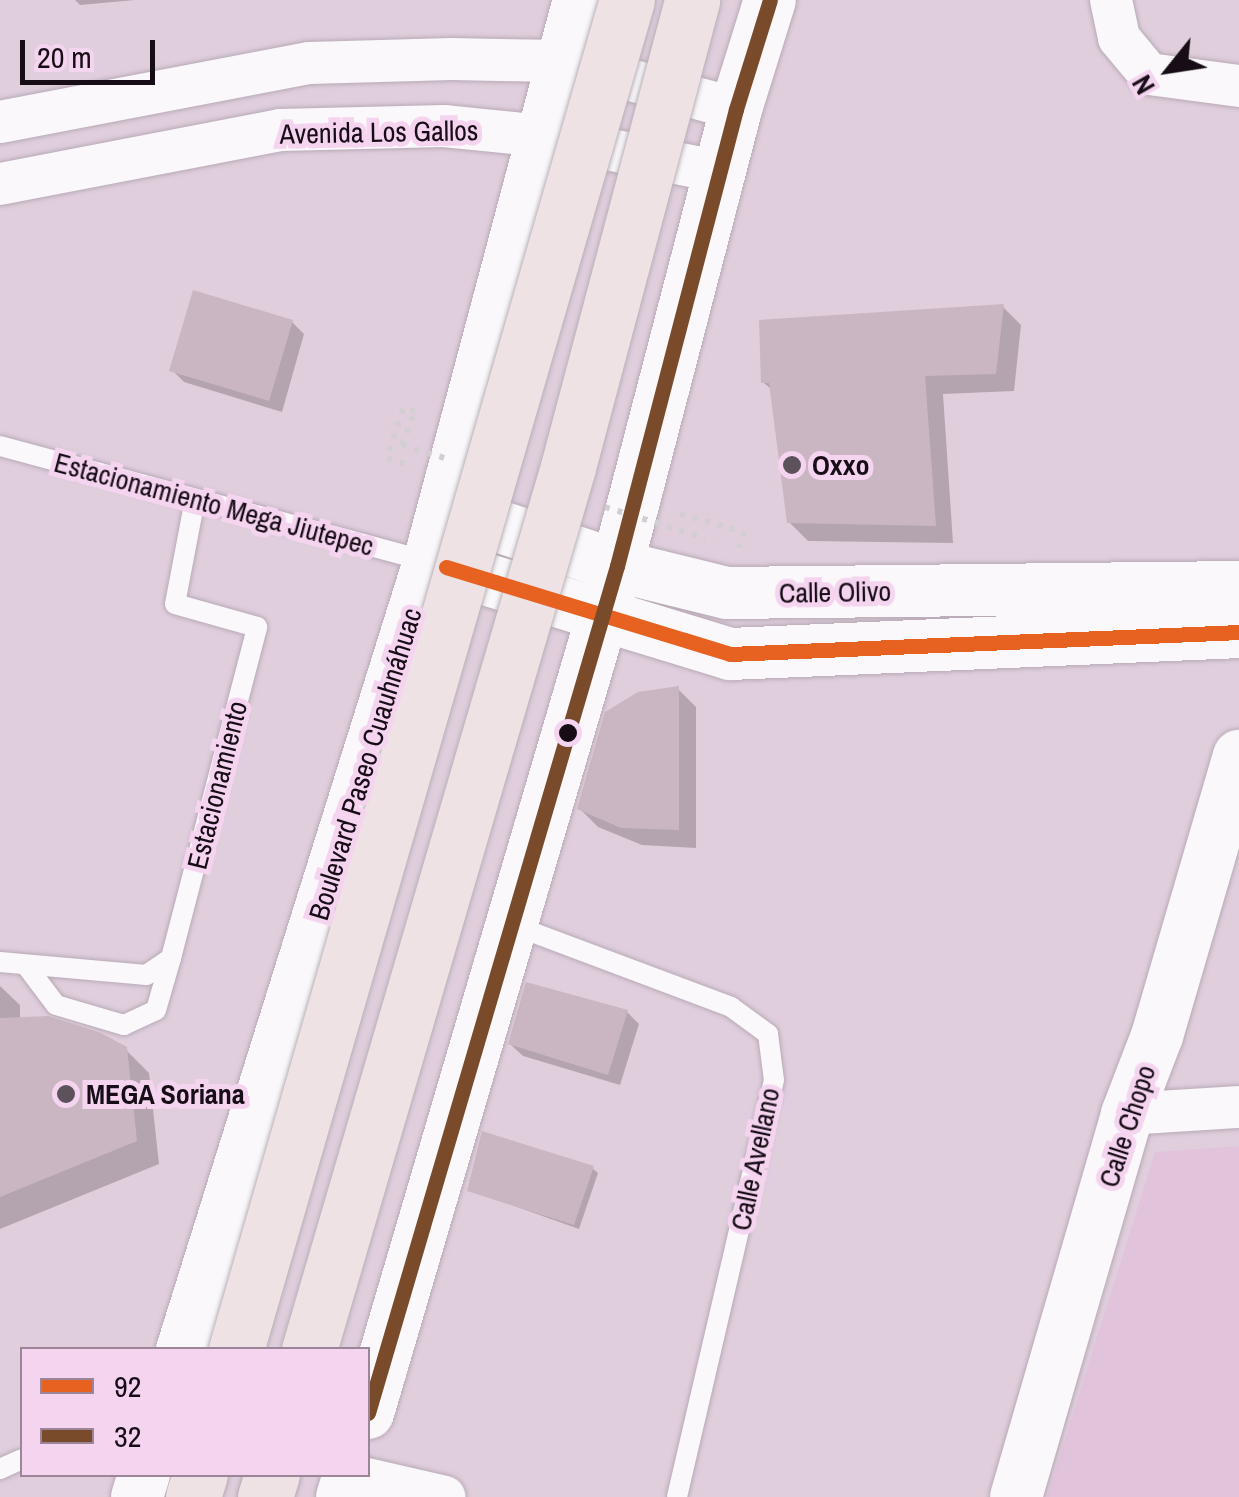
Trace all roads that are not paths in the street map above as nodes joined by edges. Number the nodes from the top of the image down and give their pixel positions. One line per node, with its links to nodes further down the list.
1 (578, 0): 6 (street, Boulevard Paseo Cuauhnáhuac)
2 (627, 0): 29 (main road, Boulevard Paseo Cuauhnáhuac, bridge)
3 (692, 0): 30 (main road, bridge)
4 (770, 0): 8 (street)
5 (1110, 0): 7 (street)
6 (561, 61): 8 (street); 9 (street); 10 (street, Boulevard Paseo Cuauhnáhuac)
7 (1239, 86)
8 (736, 108): 11 (street)
9 (0, 122)
10 (542, 136): 11 (street, Avenida Los Gallos); 12 (street, Avenida Los Gallos); 15 (street, Boulevard Paseo Cuauhnáhuac)
11 (721, 172): 17 (street)
12 (19, 181)
13 (0, 446): 14 (lane, Estacionamiento Mega Jiutepec)
14 (195, 499): 16 (lane, Estacionamiento Mega Jiutepec); 23 (lane, Estacionamiento)
15 (444, 508): 16 (street, Boulevard Paseo Cuauhnáhuac); 17 (street, Calle Olivo)
16 (429, 562): 19 (street, Calle Olivo); 28 (street, Boulevard Paseo Cuauhnáhuac)
17 (618, 566): 18 (street, Calle Olivo); 19 (street)
18 (1239, 587)
19 (602, 616): 20 (street, Calle Olivo); 22 (street)
20 (1239, 632)
21 (1239, 756): 27 (street, Calle Chopo)
22 (513, 925): 31 (street); 34 (lane, Calle Avellano)
23 (171, 958): 25 (lane); 25 (lane)
24 (0, 962): 25 (lane)
25 (28, 968)
26 (1239, 1106): 27 (street)
27 (1128, 1114): 35 (street, Calle Chopo)
28 (183, 1347)
29 (237, 1347)
30 (310, 1347)
31 (370, 1406)
32 (358, 1477): 33 (street)
33 (446, 1497)
34 (677, 1497)
35 (1016, 1497)

